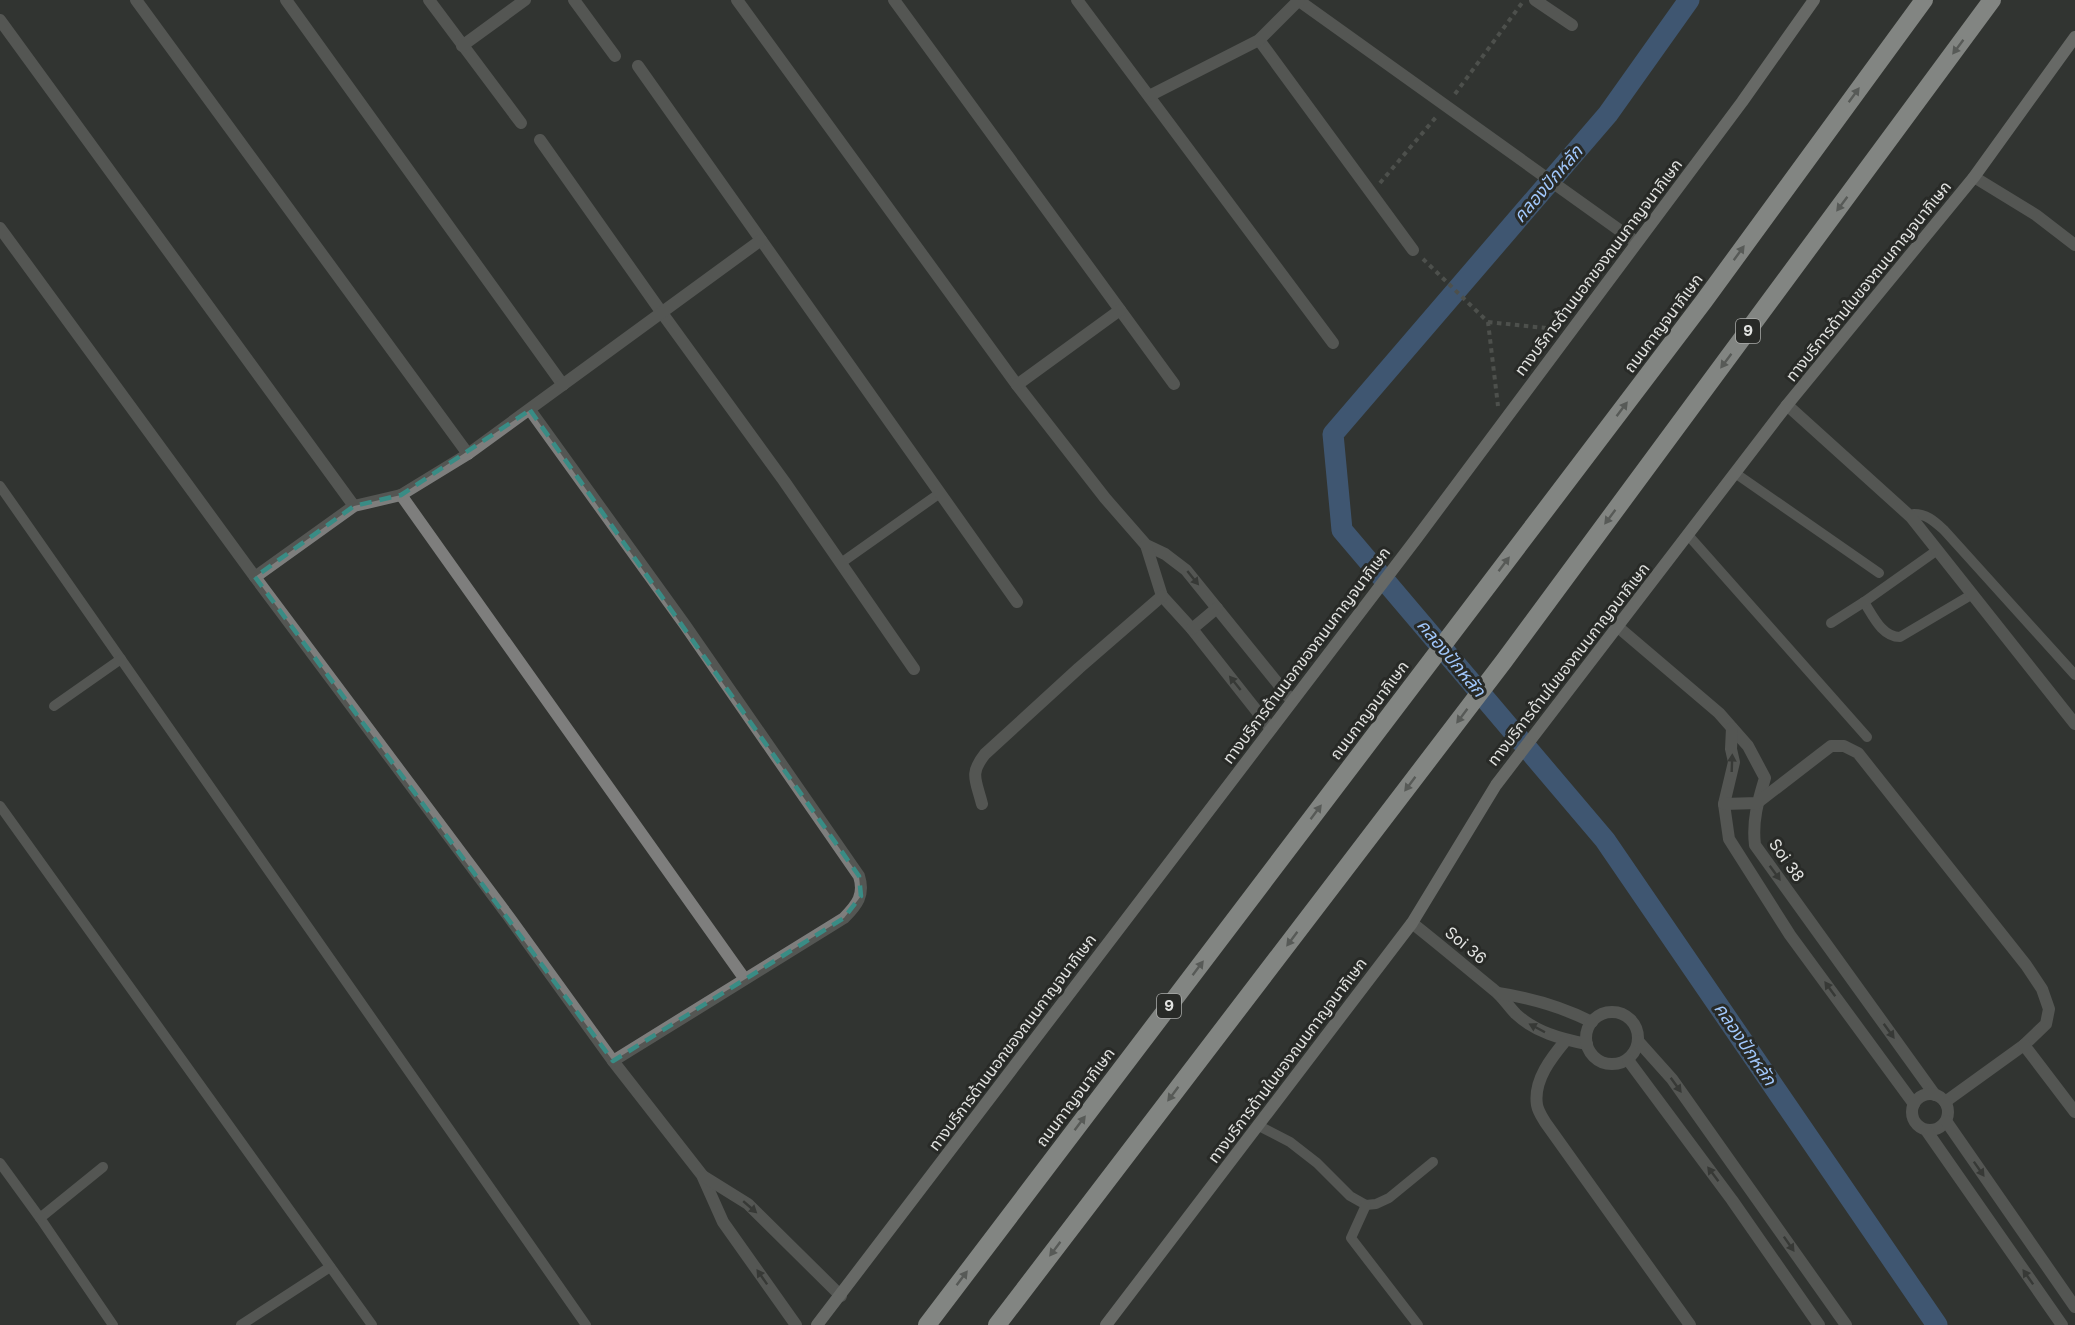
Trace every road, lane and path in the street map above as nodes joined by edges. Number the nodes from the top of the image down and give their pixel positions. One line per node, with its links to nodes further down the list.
1 (136, 0): 44 (street)
2 (286, 0): 39 (street)
3 (429, 0): 19 (street)
4 (525, 0): 19 (street)
5 (574, 0): 20 (street)
6 (737, 0): 40 (street)
7 (894, 0): 33 (street)
8 (1077, 0): 22 (street)
9 (1299, 0): 18 (street); 23 (street)
10 (1524, 0): 23 (path)
11 (1535, 0): 16 (street)
12 (1814, 0): 30 (main road, ทางบริการด้านนอกของถนนกาญจนาภิเษก)
13 (1924, 0): 113 (highway, ถนนกาญจนาภิเษก / 9, one-way to 13)
14 (1992, 0): 114 (highway, 9, one-way to 114)
15 (0, 20): 49 (street)
16 (1572, 25)
17 (2075, 37): 26 (main road, ทางบริการด้านในของถนนกาญจนาภิเษก)
18 (1259, 40): 22 (street); 27 (street)
19 (462, 46): 24 (street)
20 (615, 56)
21 (638, 66): 29 (street)
22 (1149, 96): 37 (street)
23 (1446, 106): 27 (path); 30 (street)
24 (521, 123)
25 (540, 140): 34 (street)
26 (1974, 177): 31 (street); 41 (main road, ทางบริการด้านในของถนนกาญจนาภิเษก)
27 (1371, 193): 32 (street)
28 (0, 228): 56 (street)
29 (761, 240): 34 (street); 47 (street)
30 (1636, 242): 36 (main road, ทางบริการด้านนอกของถนนกาญจนาภิเษก)
31 (2075, 245)
32 (1413, 250): 35 (path)
33 (1120, 310): 38 (street); 40 (street)
34 (662, 313): 39 (street); 54 (street)
35 (1488, 322): 36 (path); 43 (path)
36 (1571, 330): 43 (main road, ทางบริการด้านนอกของถนนกาญจนาภิเษก)
37 (1334, 343)
38 (1174, 384)
39 (563, 385): 42 (street)
40 (1017, 385): 52 (street)
41 (1787, 405): 45 (main road, ทางบริการด้านในของถนนกาญจนาภิเษก); 50 (street)
42 (530, 410): 44 (street); 81 (street)
43 (1500, 425): 68 (main road, ทางบริการด้านนอกของถนนกาญจนาภิเษก)
44 (468, 454): 48 (street)
45 (1735, 473): 51 (main road, ทางบริการด้านในของถนนกาญจนาภิเษก); 55 (lane)
46 (0, 486): 65 (lane)
47 (940, 493): 54 (lane); 59 (street)
48 (401, 495): 49 (street); 81 (street)
49 (354, 506): 56 (street)
50 (1911, 517): 53 (street); 67 (lane)
51 (1688, 535): 63 (main road, ทางบริการด้านในของถนนกาญจนาภิเษก); 73 (lane)
52 (1146, 545): 58 (street); 61 (street, one-way to 61)
53 (1936, 551): 57 (street); 60 (lane)
54 (841, 563): 66 (street)
55 (1879, 573)
56 (255, 577): 89 (street)
57 (1971, 595): 60 (lane); 70 (street)
58 (1162, 596): 64 (street); 75 (street)
59 (1017, 602)
60 (1864, 602): 62 (lane)
61 (1216, 608): 64 (street); 68 (street)
62 (1831, 623)
63 (1618, 627): 71 (street, Soi 38); 80 (main road, ทางบริการด้านในของถนนกาญจนาภิเษก)
64 (1192, 629): 72 (street, one-way to 64)
65 (122, 659): 69 (lane); 110 (lane)
66 (914, 669)
67 (2075, 675)
68 (1292, 701): 72 (main road, ทางบริการด้านนอกของถนนกาญจนาภิเษก)
69 (54, 706)
70 (2075, 724)
71 (1732, 728): 74 (street, Soi 38); 76 (street, one-way to 71)
72 (1271, 729): 105 (main road, ทางบริการด้านนอกของถนนกาญจนาภิเษก)
73 (1867, 737)
74 (1757, 803): 76 (street); 78 (street, Soi 38); 87 (street)
75 (982, 804)
76 (1724, 804): 79 (street)
77 (0, 806): 104 (lane)
78 (1755, 845): 79 (street); 90 (street, Soi 38, one-way to 90)
79 (1738, 853): 91 (street, one-way to 79)
80 (1412, 923): 82 (street, Soi 36); 94 (main road, ทางบริการด้านในของถนนกาญจนาภิเษก)
81 (744, 978): 89 (street)
82 (1498, 993): 83 (street); 84 (street, Soi 36, one-way to 82)
83 (1592, 1022): 85 (street); 86 (street)
84 (1566, 1040): 86 (street, Soi 36); 117 (street)
85 (1638, 1041): 88 (street); 100 (street, one-way to 100)
86 (1587, 1044): 88 (street)
87 (2024, 1045): 90 (street); 92 (street)
88 (1628, 1060): 101 (street, one-way to 88)
89 (613, 1061): 99 (street)
90 (1940, 1098): 91 (street); 93 (street)
91 (1914, 1104): 95 (street)
92 (2075, 1112)
93 (1946, 1121): 95 (street); 106 (street, one-way to 106)
94 (1259, 1125): 102 (lane); 115 (main road, ทางบริการด้านในของถนนกาญจนาภิเษก)
95 (1926, 1130): 120 (street, one-way to 95)
96 (1433, 1162): 102 (lane)
97 (0, 1163): 103 (lane)
98 (103, 1167): 103 (lane)
99 (702, 1175): 105 (street, one-way to 105); 111 (street, one-way to 99)
100 (1750, 1187): 101 (street); 119 (street, one-way to 119)
101 (1732, 1200): 118 (street)
102 (1366, 1205): 116 (lane)
103 (40, 1218): 107 (lane)
104 (330, 1266): 108 (lane); 109 (lane)
105 (841, 1296): 112 (main road, ทางบริการด้านนอกของถนนกาญจนาภิเษก)
106 (2075, 1307)
107 (113, 1325)
108 (241, 1325)
109 (372, 1325)
110 (586, 1325)
111 (796, 1325)
112 (817, 1325)
113 (927, 1325)
114 (997, 1325)
115 (1106, 1325)
116 (1418, 1325)
117 (1690, 1325)
118 (1819, 1325)
119 (1846, 1325)
120 (2061, 1325)

